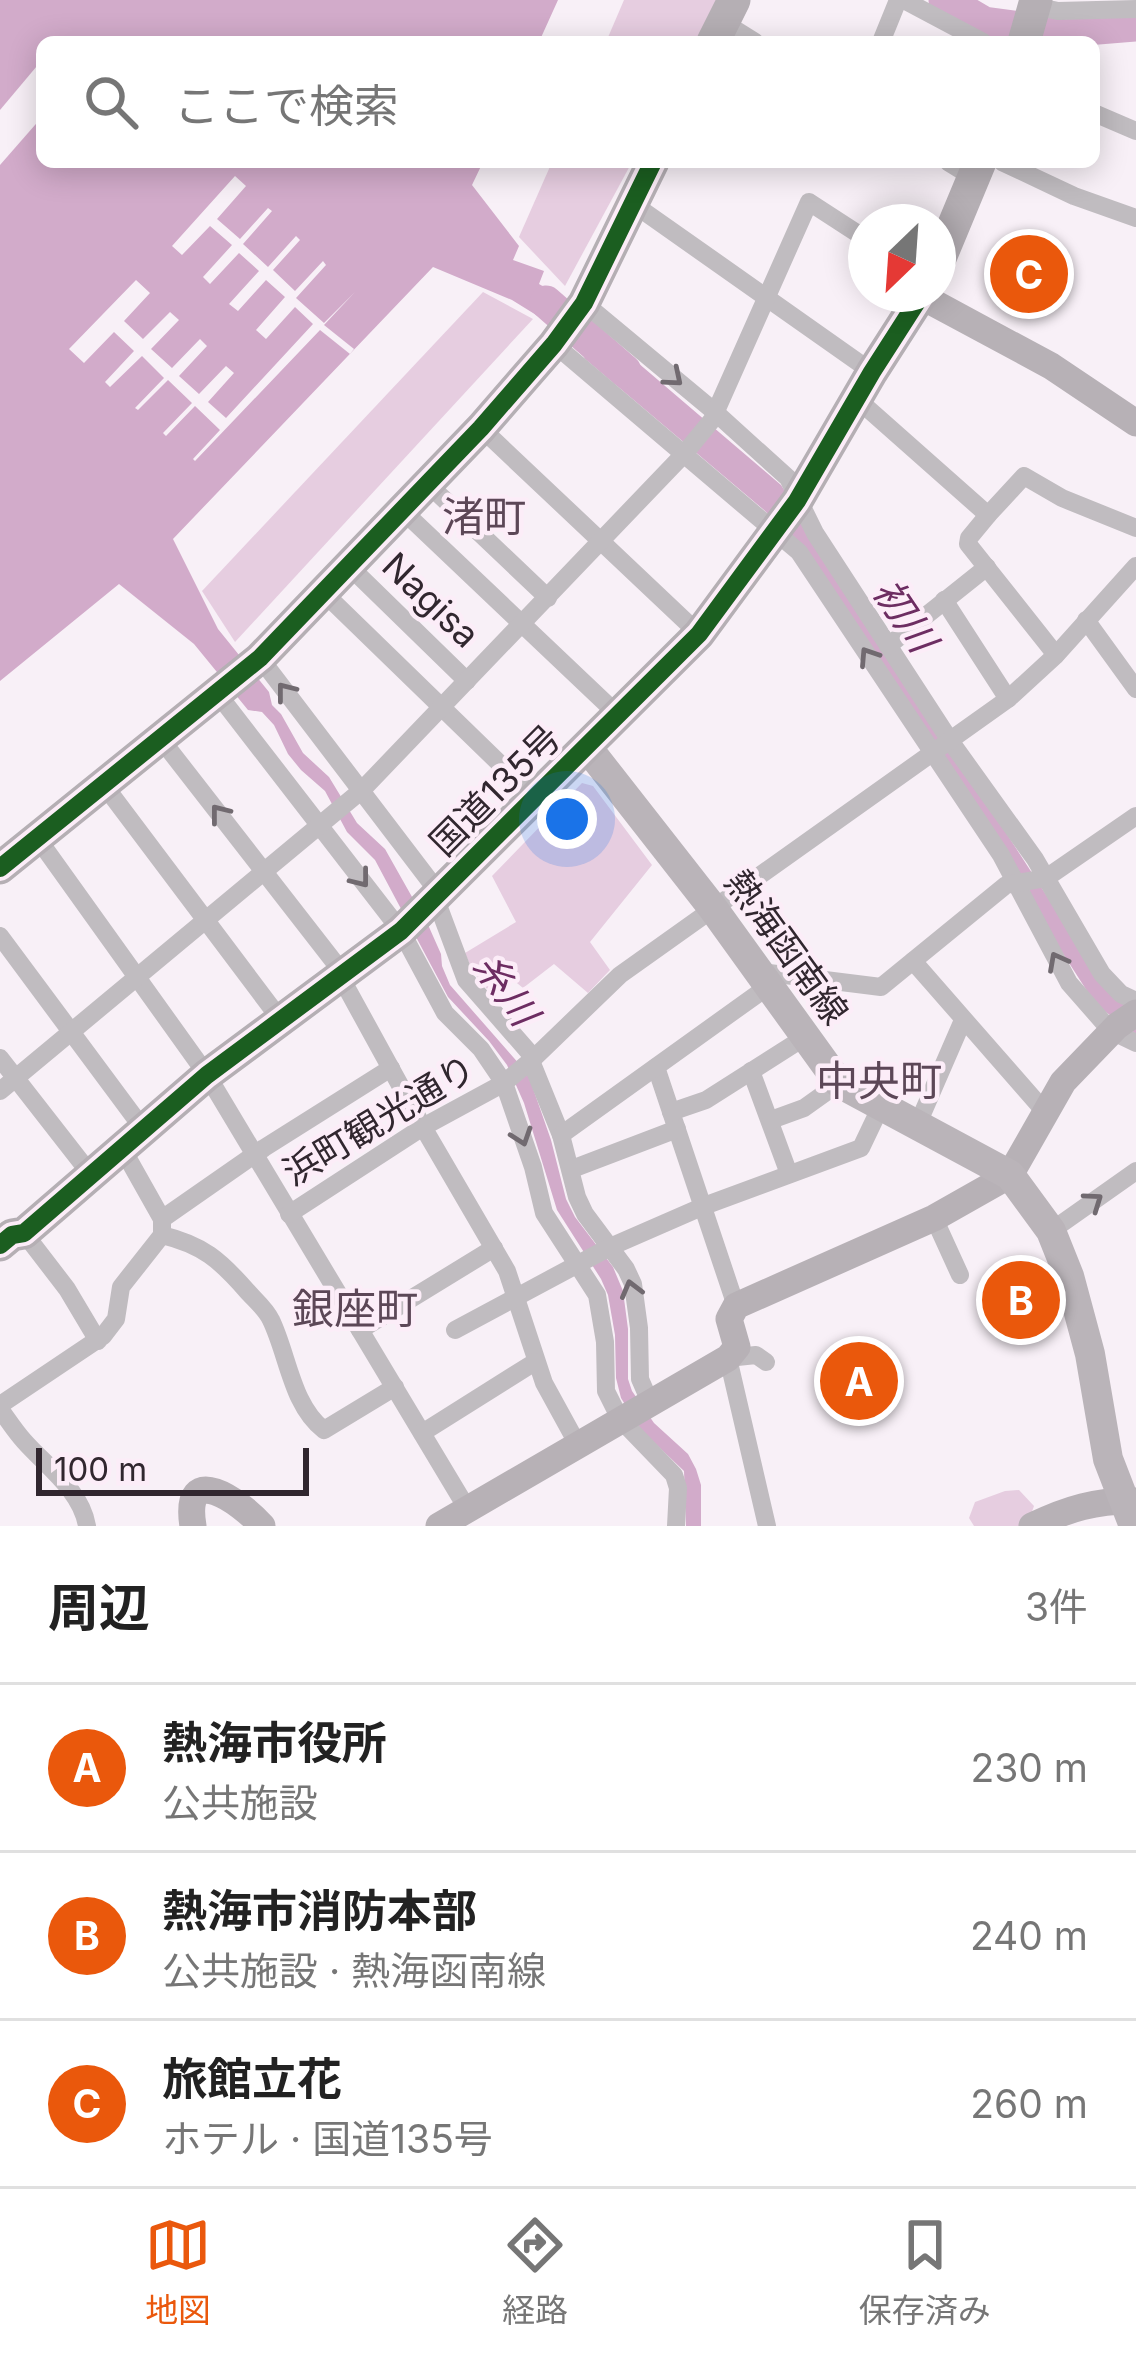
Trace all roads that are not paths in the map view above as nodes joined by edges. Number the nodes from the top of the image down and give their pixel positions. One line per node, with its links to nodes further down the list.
1 (901, 0): 4 (street); 5 (street)
2 (1032, 2): 3 (street); 6 (highway)
3 (1136, 9)
4 (884, 36)
5 (971, 36)
6 (1025, 36)
7 (1100, 116): 8 (street)
8 (1136, 131)
9 (650, 168): 12 (highway)
10 (975, 168): 13 (highway)
11 (983, 168): 14 (street)
12 (632, 203): 16 (street); 17 (highway)
13 (956, 217)
14 (1136, 218)
15 (848, 228): 16 (street)
16 (766, 298): 21 (street); 22 (street)
17 (584, 303): 20 (highway); 22 (street, one-way to 22)
18 (911, 312): 21 (highway, 国道135号)
19 (952, 312): 23 (street)
20 (554, 344): 24 (highway); 25 (street)
21 (865, 386): 27 (highway, 国道135号); 29 (street)
22 (713, 416): 25 (street); 27 (street)
23 (1136, 423)
24 (481, 428): 26 (highway); 32 (street)
25 (684, 454): 30 (street); 32 (street)
26 (428, 484): 28 (highway); 37 (street)
27 (797, 501): 30 (highway, 国道135号); 43 (street)
28 (403, 511): 33 (highway); 40 (street)
29 (988, 515): 31 (street); 34 (street)
30 (768, 525): 42 (highway, 国道135号); 56 (street, one-way to 30)
31 (1136, 528)
32 (601, 541): 37 (street); 42 (street)
33 (349, 566): 36 (highway); 41 (street, Nagisa)
34 (987, 567): 38 (street); 45 (street)
35 (1135, 568): 39 (street, 浜町観光通り)
36 (324, 593): 44 (street); 46 (highway)
37 (548, 598): 40 (street)
38 (944, 600): 43 (street); 50 (street)
39 (1086, 620): 45 (street, 浜町観光通り); 48 (street)
40 (522, 624): 47 (street); 52 (street)
41 (413, 628): 44 (street); 47 (street, Nagisa)
42 (699, 634): 52 (highway, 国道135号)
43 (888, 646): 54 (street)
44 (388, 654): 51 (street)
45 (1056, 655): 50 (street, 浜町観光通り)
46 (255, 662): 49 (highway); 58 (street, one-way to 46)
47 (467, 681): 51 (street)
48 (1136, 689)
49 (220, 691): 53 (highway); 61 (street)
50 (1008, 699): 54 (street, 浜町観光通り)
51 (442, 706): 58 (street); 59 (street)
52 (617, 714): 55 (highway, 国道135号)
53 (160, 738): 57 (highway); 64 (street, one-way to 53)
54 (951, 742): 56 (street, 浜町観光通り); 65 (street)
55 (586, 746): 59 (highway, 国道135号); 67 (main road, 熱海函南線)
56 (932, 754): 66 (street); 67 (street, 浜町観光通り)
57 (104, 785): 62 (highway); 69 (street)
58 (362, 790): 61 (street); 68 (street)
59 (533, 796): 68 (highway, 国道135号)
60 (1136, 816): 65 (street)
61 (323, 826): 64 (street); 68 (street, one-way to 68)
62 (38, 838): 63 (highway); 73 (street)
63 (0, 868)
64 (266, 873): 69 (street); 72 (street)
65 (1046, 878): 66 (street); 75 (street)
66 (1015, 882): 71 (street); 78 (street, one-way to 66)
67 (712, 908): 74 (main road, 熱海函南線); 82 (street, 浜町観光通り)
68 (422, 910): 72 (highway, 国道135号); 82 (street); 87 (street)
69 (206, 921): 73 (street); 76 (street)
70 (0, 936): 79 (street)
71 (913, 961): 74 (street); 77 (street)
72 (341, 973): 76 (highway, 国道135号); 84 (street)
73 (137, 977): 79 (street); 86 (street)
74 (765, 979): 80 (main road, 熱海函南線); 83 (street)
75 (1136, 1001)
76 (280, 1019): 86 (highway, 国道135号)
77 (963, 1020): 91 (street); 95 (street)
78 (1125, 1028): 91 (street)
79 (71, 1034): 89 (street); 97 (street)
80 (805, 1036): 85 (street); 88 (main road, 熱海函南線)
81 (0, 1058): 89 (street)
82 (533, 1059): 87 (street, 浜町観光通り); 96 (street)
83 (656, 1067): 93 (street); 96 (street)
84 (391, 1068): 94 (street); 98 (street)
85 (751, 1072): 92 (street); 93 (street)
86 (207, 1075): 97 (highway, 国道135号); 98 (street)
87 (504, 1083): 94 (street, 浜町観光通り); 111 (street, one-way to 111)
88 (838, 1083): 90 (main road, 熱海函南線); 92 (street)
89 (8, 1085): 103 (street)
90 (881, 1106): 95 (main road, 熱海函南線); 101 (street)
91 (1046, 1113): 102 (street)
92 (771, 1120): 101 (street)
93 (674, 1121): 99 (street); 104 (street)
94 (423, 1126): 105 (street, 浜町観光通り); 110 (street)
95 (917, 1126): 102 (main road, 熱海函南線)
96 (561, 1135): 99 (street)
97 (133, 1139): 103 (highway, 国道135号); 107 (street)
98 (254, 1154): 105 (street); 107 (street)
99 (572, 1169): 111 (street)
100 (1136, 1171): 108 (street, one-way to 100)
101 (790, 1174): 104 (street)
102 (1010, 1175): 106 (street); 108 (main road, 熱海函南線)
103 (92, 1176): 109 (highway, 国道135号)
104 (704, 1206): 111 (street); 114 (street)
105 (289, 1214): 115 (street)
106 (934, 1218): 112 (street); 114 (street)
107 (162, 1227): 117 (street); 121 (street)
108 (1051, 1231): 126 (main road, 熱海函南線)
109 (9, 1233): 117 (street)
110 (494, 1248): 113 (street); 115 (street)
111 (593, 1255): 113 (street); 123 (street); 123 (street, one-way to 111)
112 (960, 1275)
113 (516, 1296): 116 (street); 119 (street)
114 (736, 1306): 118 (street)
115 (360, 1330): 121 (street)
116 (455, 1330)
117 (98, 1341): 122 (street)
118 (728, 1358): 120 (street); 123 (street); 133 (street)
119 (536, 1362): 124 (street); 125 (street)
120 (766, 1362)
121 (395, 1387): 124 (street)
122 (0, 1407): 128 (street)
123 (636, 1410): 125 (street); 132 (street)
124 (422, 1433): 127 (street)
125 (578, 1445): 127 (street)
126 (1131, 1509): 134 (street)
127 (473, 1518): 131 (street)
128 (87, 1526)
129 (193, 1526): 130 (street)
130 (262, 1526)
131 (439, 1526)
132 (676, 1526)
133 (767, 1526)
134 (1032, 1526)

